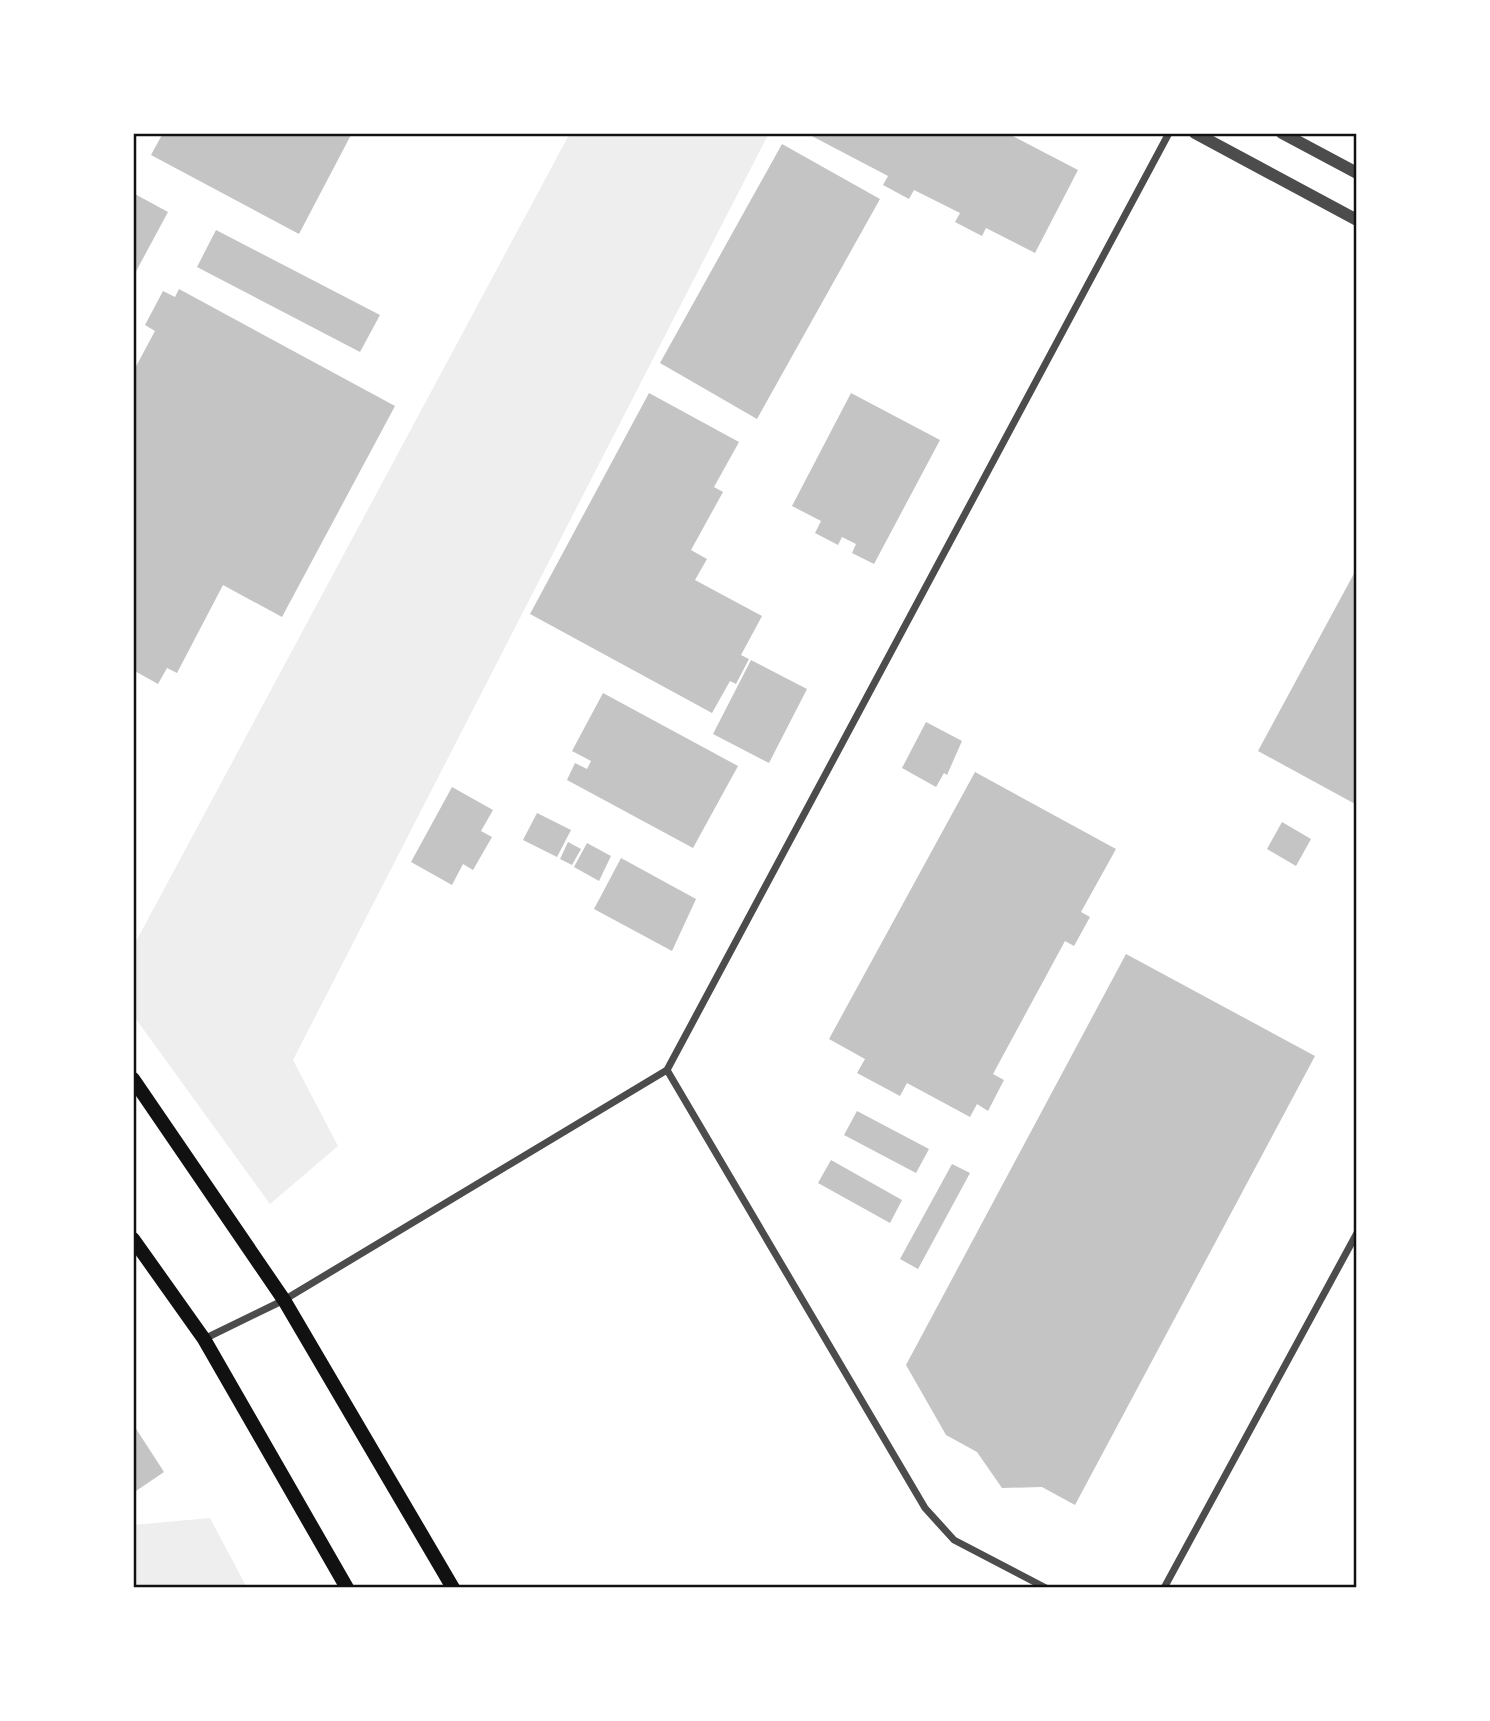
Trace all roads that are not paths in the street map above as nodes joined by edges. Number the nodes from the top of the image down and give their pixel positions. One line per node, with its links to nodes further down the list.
1 (1169, 133): 6 (street)
2 (1195, 133): 5 (street)
3 (1283, 133): 4 (street)
4 (1357, 173)
5 (1357, 220)
6 (667, 1070): 10 (street); 14 (street)
7 (133, 1079): 10 (main road)
8 (1357, 1233): 15 (street)
9 (133, 1239): 11 (main road)
10 (284, 1300): 11 (street); 13 (main road)
11 (204, 1339): 12 (main road)
12 (347, 1588)
13 (453, 1588)
14 (1046, 1588)
15 (1164, 1588)

